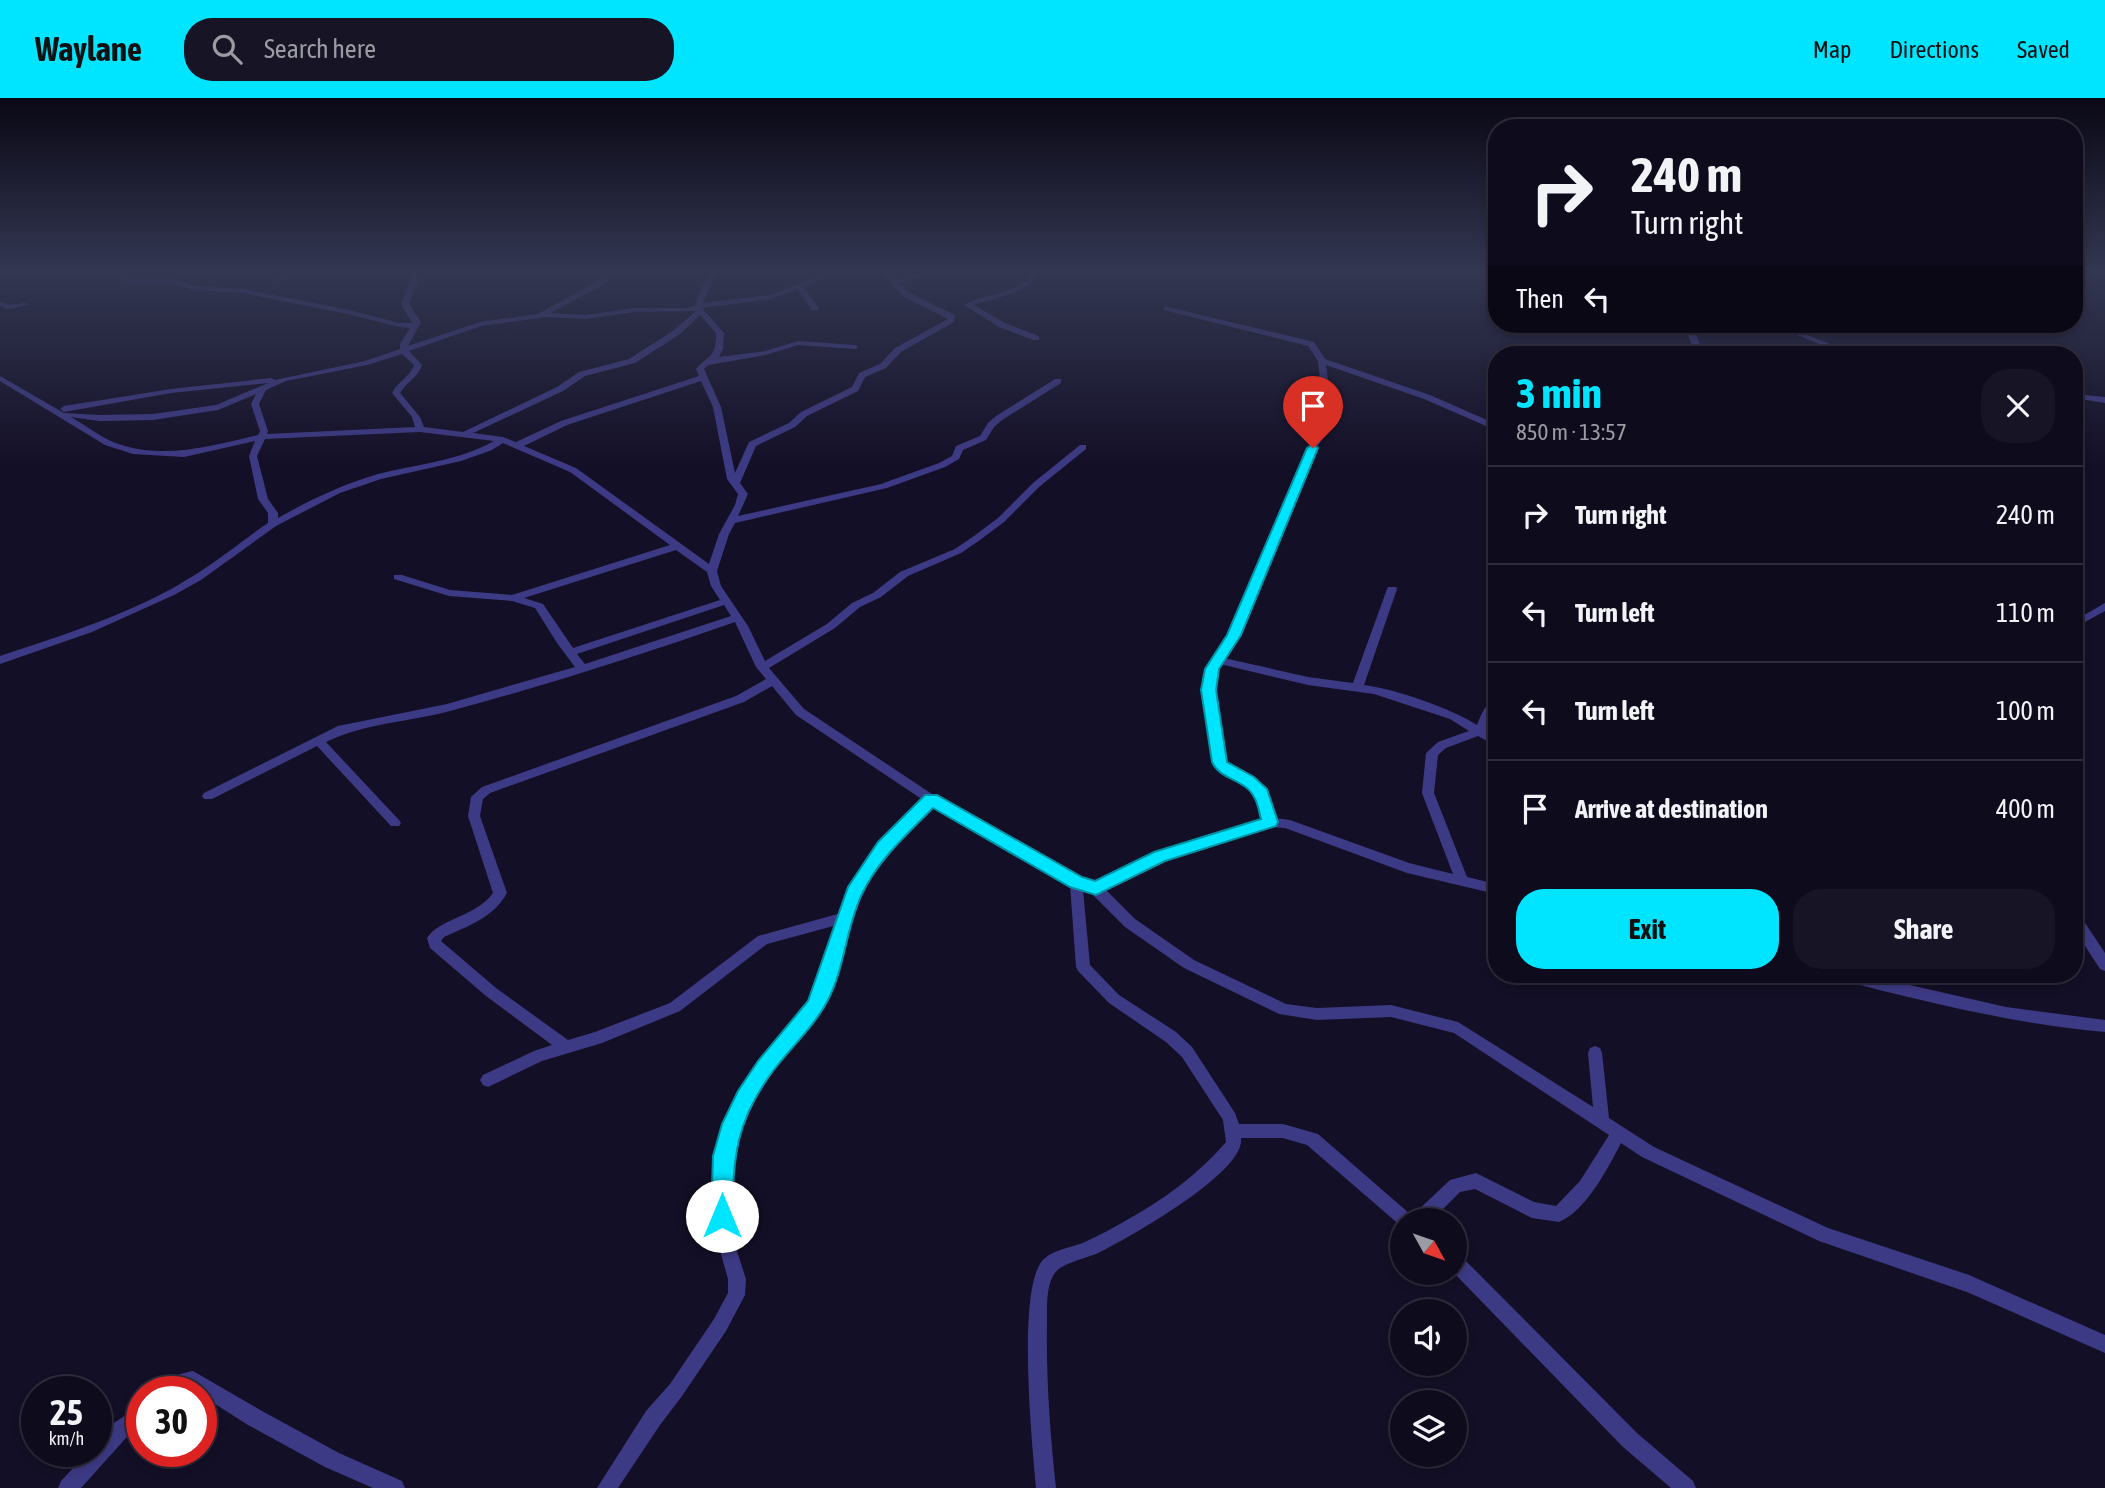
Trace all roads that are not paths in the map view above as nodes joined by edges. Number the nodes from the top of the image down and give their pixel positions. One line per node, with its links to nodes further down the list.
1 (409, 337): 12 (street)
2 (439, 337): 12 (street)
3 (669, 337): 25 (street)
4 (720, 337): 14 (street)
5 (923, 337): 30 (street)
6 (1033, 337): 9 (street)
7 (1282, 337): 13 (street)
8 (1807, 337): 11 (street)
9 (1036, 338)
10 (855, 346): 14 (street)
11 (1830, 346)
12 (404, 349): 17 (street); 24 (street)
13 (1322, 360): 23 (street); 44 (street)
14 (711, 361): 16 (street)
15 (0, 378): 22 (street)
16 (702, 378): 28 (street); 30 (street)
17 (284, 379): 19 (street); 22 (street)
18 (1058, 382): 31 (street)
19 (263, 387): 22 (street); 26 (street)
20 (2083, 397): 21 (street)
21 (2105, 400)
22 (58, 412): 26 (street)
23 (1488, 424)
24 (420, 429): 25 (street); 26 (street)
25 (467, 433): 27 (street)
26 (262, 437): 32 (street)
27 (503, 440): 28 (street); 32 (street)
28 (518, 445): 33 (street)
29 (1083, 447): 45 (street)
30 (736, 482): 31 (street)
31 (731, 521): 34 (street)
32 (273, 524): 43 (street)
33 (678, 546): 34 (street); 37 (street)
34 (712, 570): 38 (street)
35 (398, 577): 37 (street)
36 (1392, 589): 48 (street)
37 (513, 598): 42 (street)
38 (727, 601): 40 (street); 42 (street)
39 (2105, 606): 41 (street)
40 (737, 618): 45 (street); 46 (street)
41 (2083, 619)
42 (570, 653): 46 (street)
43 (0, 660)
44 (1218, 660): 48 (street); 56 (street)
45 (762, 667): 47 (street)
46 (583, 669): 52 (street)
47 (774, 680): 54 (street); 66 (street)
48 (1357, 688): 50 (street)
49 (1488, 712): 50 (street)
50 (1481, 731): 51 (street); 57 (street)
51 (1488, 736)
52 (318, 740): 53 (street); 55 (street)
53 (208, 796)
54 (931, 799): 58 (street); 61 (street)
55 (395, 822)
56 (1270, 822): 57 (street); 60 (street)
57 (1462, 881): 59 (street)
58 (1076, 882): 60 (street); 70 (street)
59 (1488, 887)
60 (1096, 889): 69 (street)
61 (845, 917): 66 (street); 80 (street)
62 (2083, 932): 63 (street)
63 (2105, 965)
64 (1875, 983): 65 (street)
65 (2105, 1026)
66 (566, 1047): 68 (street)
67 (1595, 1052): 69 (street)
68 (488, 1080)
69 (1602, 1123): 71 (street)
70 (1234, 1131): 72 (street); 81 (street)
71 (1618, 1133): 73 (street); 75 (street)
72 (1390, 1208)
73 (1432, 1208)
74 (1467, 1274): 82 (street)
75 (2105, 1344)
76 (217, 1394): 79 (street)
77 (126, 1426): 78 (street)
78 (68, 1488)
79 (396, 1488)
80 (607, 1488)
81 (1046, 1488)
82 (1686, 1488)

